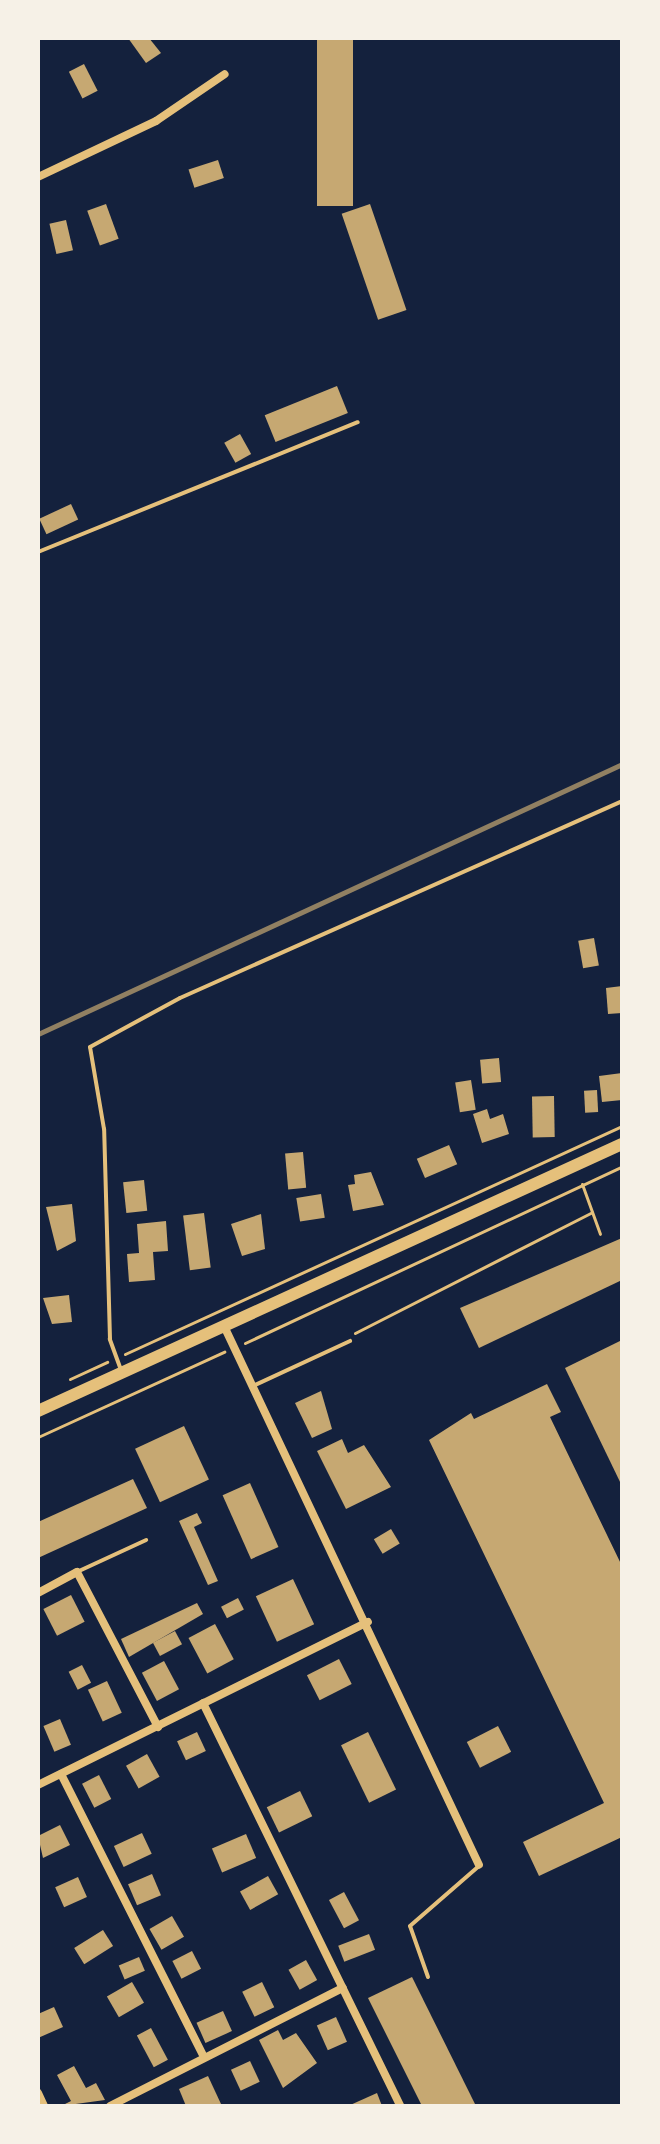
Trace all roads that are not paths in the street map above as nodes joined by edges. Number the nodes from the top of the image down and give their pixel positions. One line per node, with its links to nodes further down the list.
1 (225, 74): 2 (street)
2 (38, 177)
3 (358, 422): 4 (lane)
4 (38, 552)
5 (622, 801): 9 (lane)
6 (622, 1144): 7 (main road)
7 (224, 1326): 9 (main road); 10 (street)
8 (350, 1341): 10 (lane)
9 (122, 1372): 11 (main road)
10 (253, 1386): 15 (street)
11 (38, 1411)
12 (146, 1540): 13 (lane)
13 (77, 1572): 14 (street); 17 (street)
14 (38, 1593)
15 (368, 1622): 16 (street); 20 (street)
16 (203, 1703): 17 (street); 22 (street)
17 (158, 1727): 18 (street)
18 (61, 1774): 19 (street); 23 (street)
19 (38, 1785)
20 (479, 1865): 21 (lane)
21 (428, 1977)
22 (343, 1988): 23 (street); 27 (street)
23 (204, 2057): 26 (street)
24 (38, 2093): 25 (street)
25 (44, 2106)
26 (110, 2106)
27 (400, 2106)

